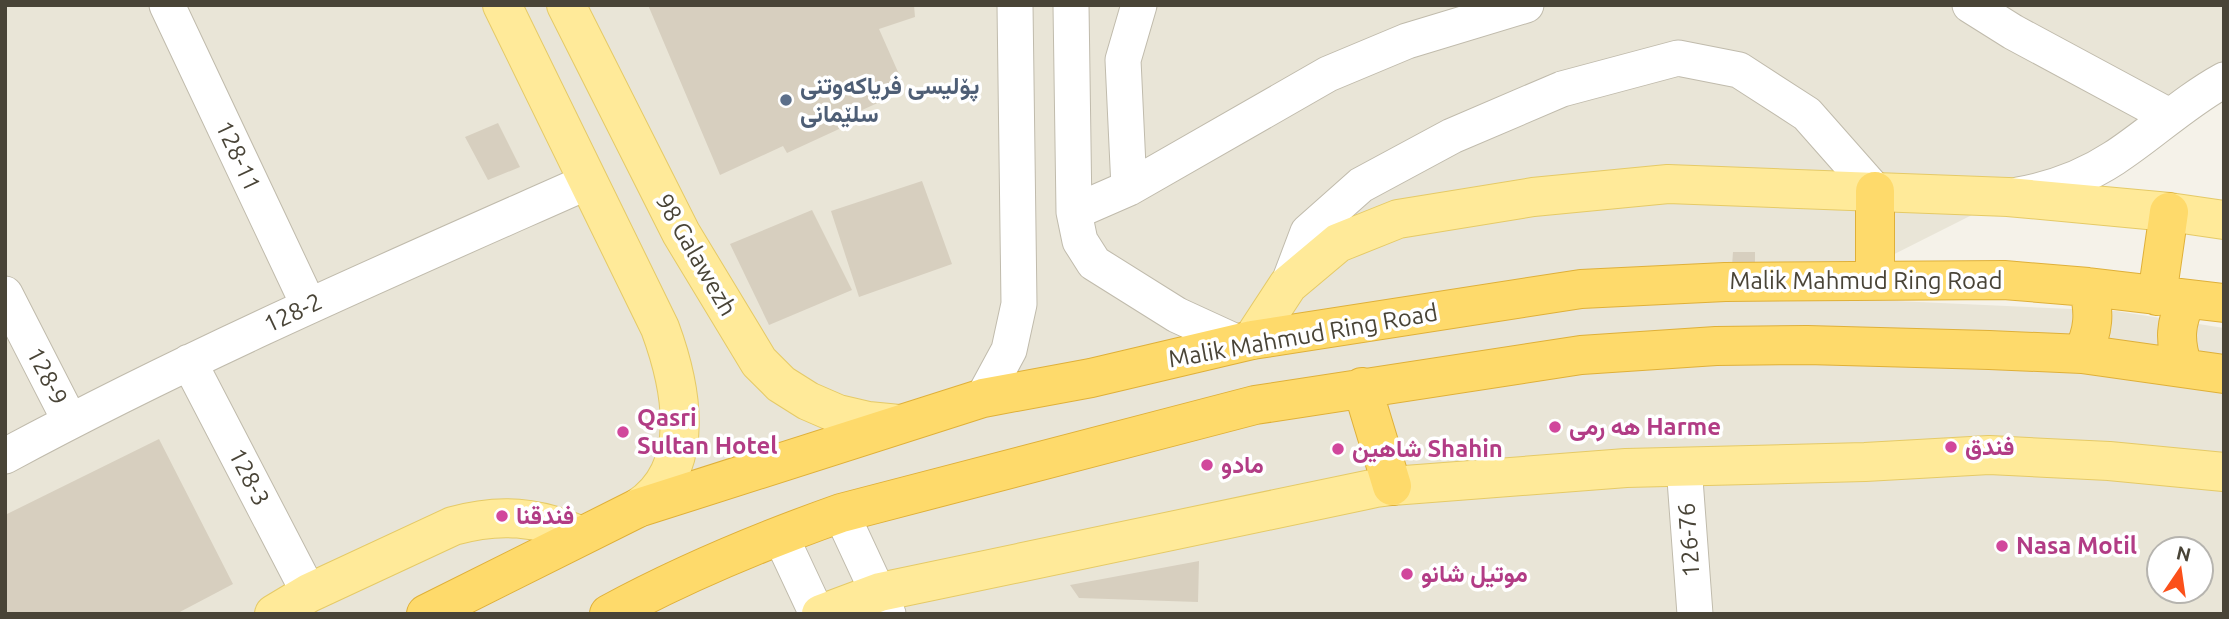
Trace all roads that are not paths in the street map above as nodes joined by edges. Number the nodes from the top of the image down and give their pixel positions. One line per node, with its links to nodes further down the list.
1 (167, 5): 23 (street, 128-11)
2 (502, 5): 11 (main road)
3 (566, 5): 32 (main road, 98 Galawezh)
4 (1015, 5): 30 (street)
5 (1071, 5): 15 (street)
6 (1139, 5): 12 (street)
7 (1526, 5): 12 (street)
8 (1970, 5): 10 (street)
9 (2224, 80): 10 (street)
10 (2169, 116): 14 (street)
11 (587, 182): 23 (street, 128-2); 37 (main road)
12 (1129, 188): 15 (street)
13 (1875, 191): 14 (main road); 18 (highway); 19 (main road); 19 (street)
14 (2008, 197): 16 (main road)
15 (1074, 212): 24 (street)
16 (2169, 212): 17 (main road); 22 (highway)
17 (2224, 220)
18 (1875, 280): 20 (highway, Malik Mahmud Ring Road); 24 (highway, Malik Mahmud Ring Road)
19 (1288, 285): 24 (main road)
20 (2088, 287): 22 (highway, Malik Mahmud Ring Road); 25 (highway)
21 (5, 294): 31 (street, 128-9)
22 (2189, 299): 27 (highway)
23 (309, 306): 26 (street, 128-2)
24 (1245, 341): 30 (highway, Malik Mahmud Ring Road)
25 (2082, 354): 27 (highway); 29 (highway)
26 (189, 362): 31 (street, 128-2); 41 (street, 128-3)
27 (2183, 367): 28 (highway)
28 (2224, 374)
29 (1362, 387): 36 (highway); 38 (highway)
30 (983, 398): 32 (highway, Malik Mahmud Ring Road)
31 (70, 421): 33 (street, 128-2)
32 (899, 424): 37 (highway, Malik Mahmud Ring Road)
33 (5, 456)
34 (1684, 466): 35 (main road); 36 (main road); 47 (street, 126-76)
35 (2224, 472)
36 (1392, 486): 42 (main road)
37 (638, 508): 40 (highway, Malik Mahmud Ring Road)
38 (841, 513): 39 (highway); 42 (street)
39 (780, 534): 45 (highway); 46 (street)
40 (581, 536): 41 (main road); 44 (highway, Malik Mahmud Ring Road)
41 (309, 593): 43 (main road)
42 (884, 603): 46 (main road)
43 (274, 614)
44 (426, 614)
45 (608, 614)
46 (819, 614)
47 (1695, 614)

